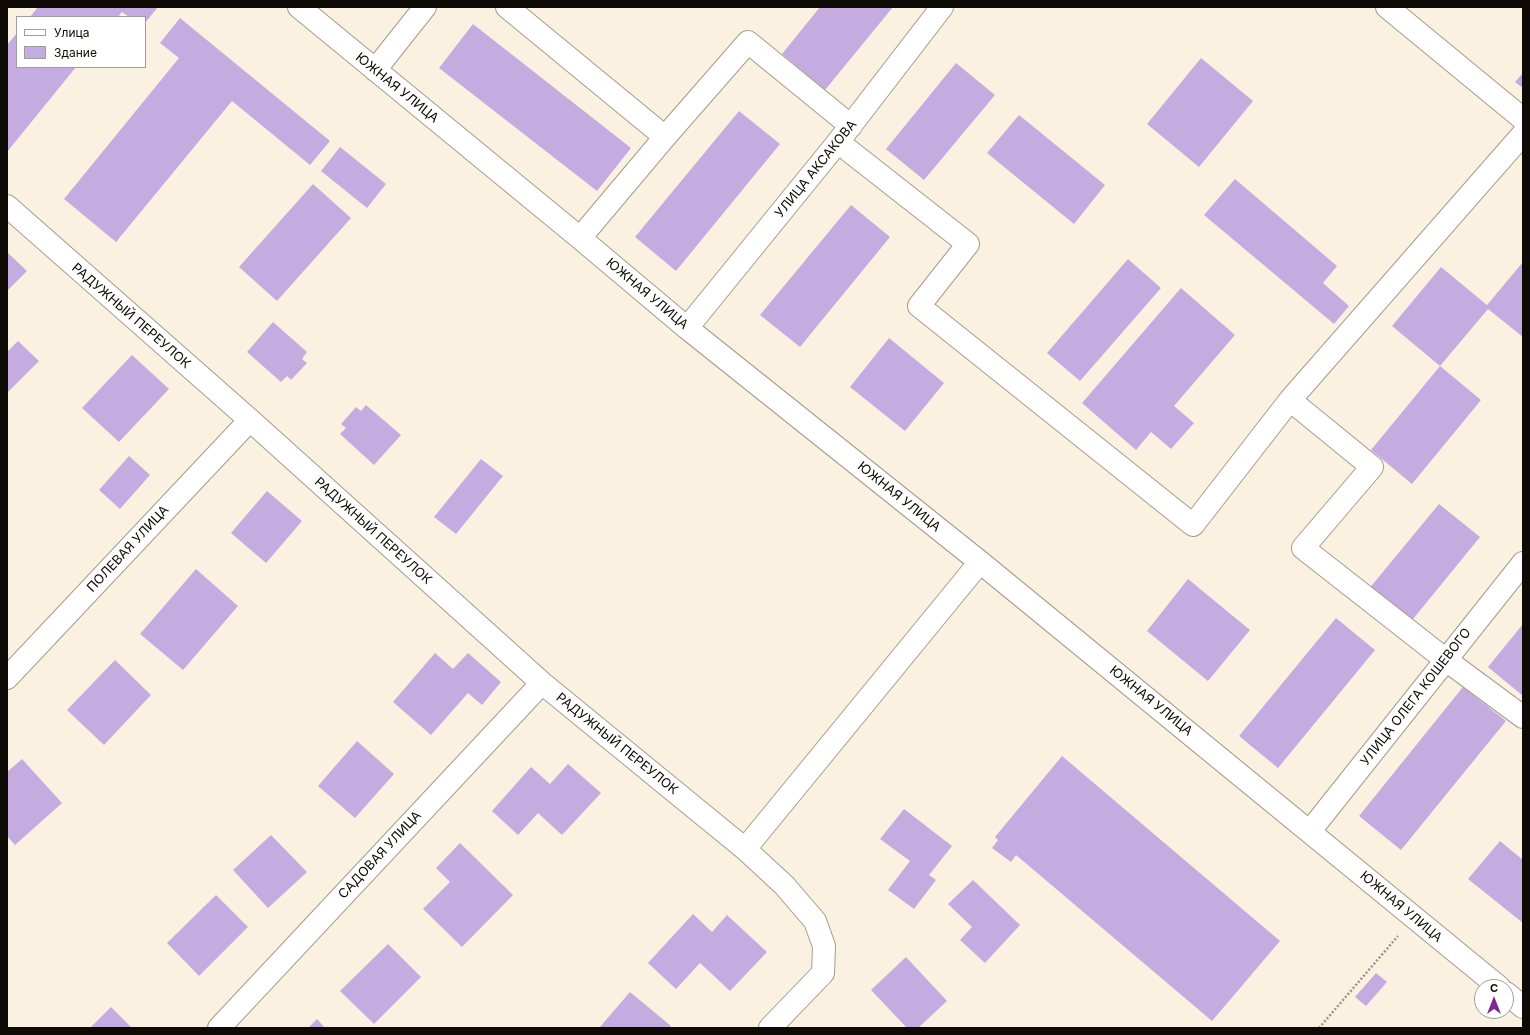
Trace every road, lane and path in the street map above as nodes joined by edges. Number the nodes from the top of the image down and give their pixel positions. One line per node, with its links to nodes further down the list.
1 (299, 7): 6 (street, ЮЖНАЯ УЛИЦА)
2 (425, 7): 6 (street)
3 (507, 7): 10 (street)
4 (942, 7): 8 (street, УЛИЦА АКСАКОВА)
5 (1390, 8): 7 (street)
6 (375, 70): 12 (street, ЮЖНАЯ УЛИЦА)
7 (1523, 119)
8 (844, 134): 10 (street); 13 (street, УЛИЦА АКСАКОВА); 14 (street)
9 (1523, 134): 14 (street)
10 (665, 138): 12 (street)
11 (7, 206): 15 (street, РАДУЖНЫЙ ПЕРЕУЛОК)
12 (580, 238): 13 (street, ЮЖНАЯ УЛИЦА)
13 (687, 328): 16 (street, ЮЖНАЯ УЛИЦА)
14 (1290, 400): 18 (street)
15 (250, 420): 19 (street, ПОЛЕВАЯ УЛИЦА); 20 (street, РАДУЖНЫЙ ПЕРЕУЛОК)
16 (980, 562): 22 (street, ЮЖНАЯ УЛИЦА); 23 (street)
17 (1523, 563): 18 (street, УЛИЦА ОЛЕГА КОШЕВОГО)
18 (1446, 660): 21 (street); 22 (street, УЛИЦА ОЛЕГА КОШЕВОГО)
19 (7, 678)
20 (542, 682): 23 (street, РАДУЖНЫЙ ПЕРЕУЛОК); 28 (street, САДОВАЯ УЛИЦА)
21 (1523, 717)
22 (1310, 831): 24 (street, ЮЖНАЯ УЛИЦА)
23 (745, 849): 29 (street, РАДУЖНЫЙ ПЕРЕУЛОК)
24 (1414, 918): 25 (street, ЮЖНАЯ УЛИЦА); 30 (path)
25 (1489, 979)
26 (1514, 1000): 27 (street)
27 (1523, 1007)
28 (219, 1028)
29 (770, 1028)
30 (1319, 1028)

